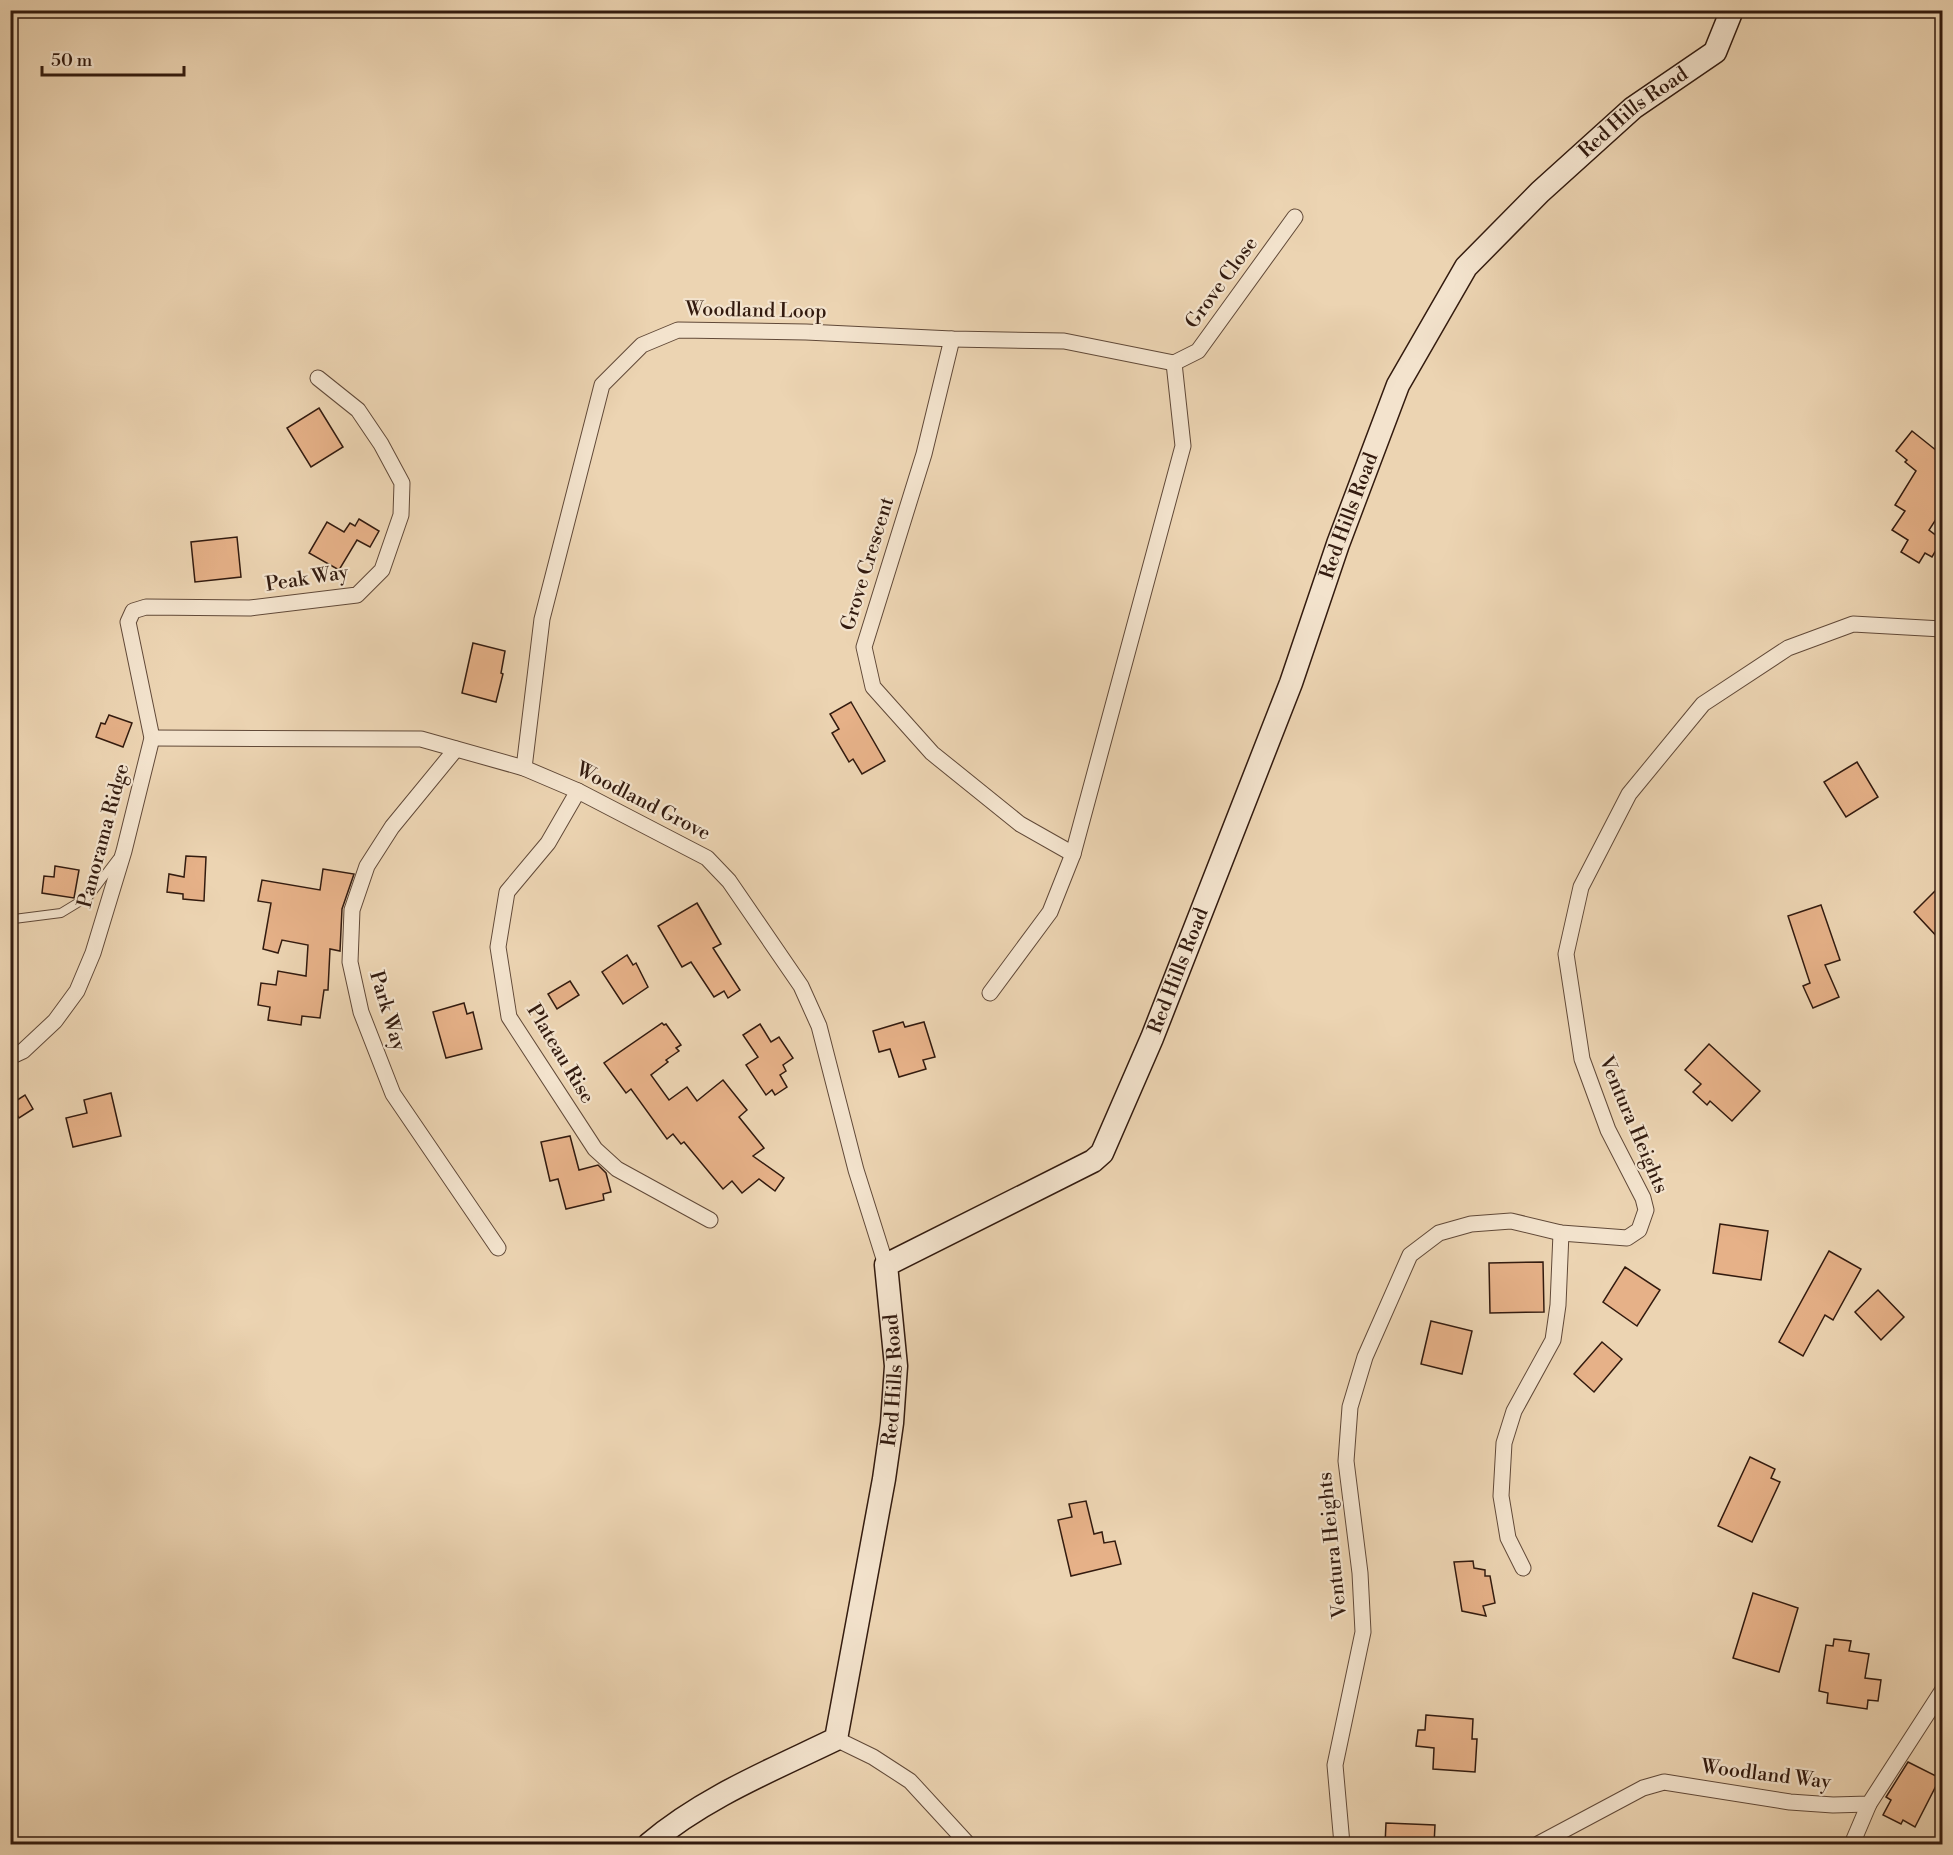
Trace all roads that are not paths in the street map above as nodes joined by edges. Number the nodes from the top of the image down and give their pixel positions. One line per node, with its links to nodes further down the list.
1 (1732, 10): 20 (main road, Red Hills Road)
2 (1295, 217): 4 (street, Grove Close)
3 (952, 339): 4 (street, Woodland Loop); 10 (street, Woodland Loop); 13 (street, Grove Crescent)
4 (1174, 363): 13 (street)
5 (318, 378): 6 (street, Peak Way)
6 (146, 607): 8 (street, Panorama Ridge)
7 (1942, 629): 18 (street, Ventura Heights)
8 (152, 738): 9 (street, Woodland Grove); 12 (street, Panorama Ridge)
9 (456, 749): 10 (street, Woodland Grove); 19 (street, Park Way)
10 (524, 768): 11 (street, Woodland Grove)
11 (578, 791): 17 (street, Plateau Rise); 20 (street, Woodland Grove)
12 (124, 851): 14 (lane); 16 (street, Panorama Ridge)
13 (1073, 854): 15 (street)
14 (14, 919)
15 (990, 993)
16 (10, 1057)
17 (710, 1220)
18 (1561, 1233): 21 (street); 27 (street, Ventura Heights)
19 (498, 1248)
20 (886, 1265): 23 (main road, Red Hills Road)
21 (1522, 1569)
22 (1942, 1691): 24 (street)
23 (836, 1739): 25 (main road); 26 (street)
24 (1869, 1804): 28 (street, Woodland Way); 29 (street)
25 (649, 1845)
26 (968, 1845)
27 (1342, 1845)
28 (1538, 1845)
29 (1852, 1845)

